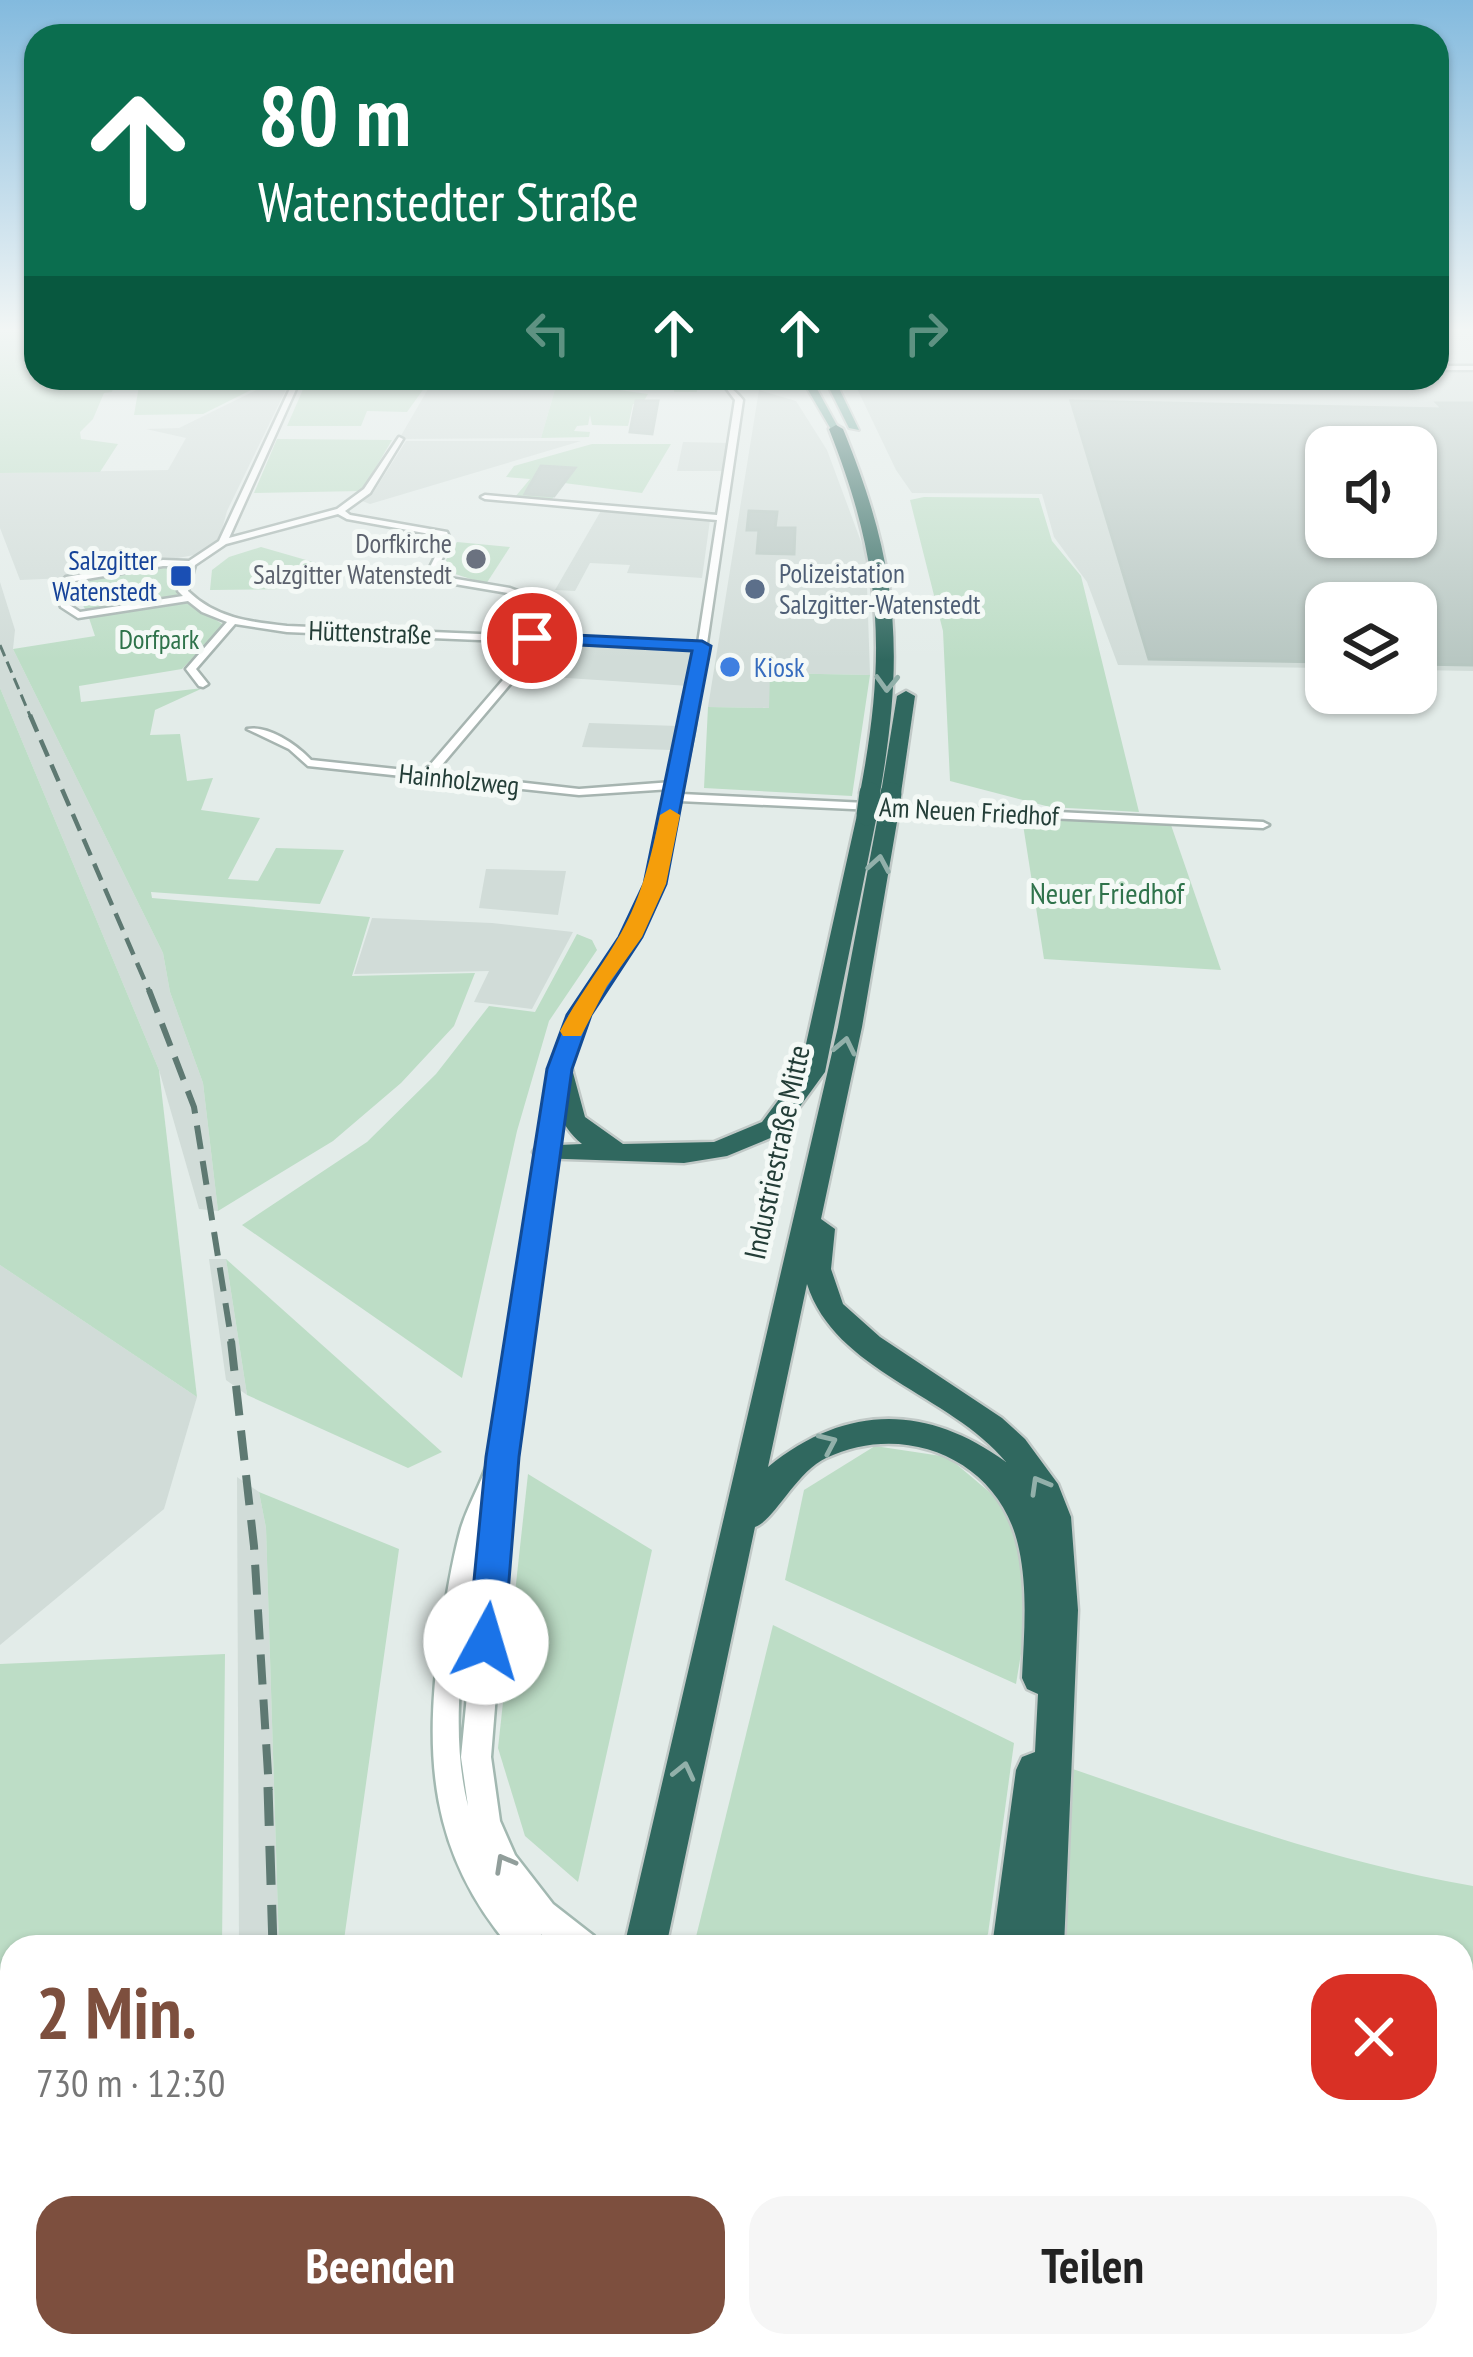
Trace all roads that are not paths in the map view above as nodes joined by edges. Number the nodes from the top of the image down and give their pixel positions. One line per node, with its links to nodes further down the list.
1 (270, 440): 9 (street)
2 (399, 440): 7 (street)
3 (734, 440): 8 (street)
4 (852, 440): 19 (highway, Industriestraße Mitte, one-way to 19)
5 (878, 484): 19 (highway, Industriestraße Mitte)
6 (485, 497): 8 (street)
7 (340, 511): 9 (street); 13 (street)
8 (721, 518): 14 (street)
9 (223, 542): 10 (street)
10 (191, 564): 11 (street); 11 (street)
11 (190, 598): 12 (street, Hüttenstraße)
12 (232, 622): 13 (street, Hüttenstraße); 15 (street)
13 (532, 638): 14 (street, Hüttenstraße); 17 (street)
14 (702, 646): 18 (street)
15 (203, 684)
16 (252, 729): 17 (street, Hainholzweg)
17 (428, 776): 18 (street, Hainholzweg)
18 (675, 791): 20 (street, Am Neuen Friedhof); 21 (street)
19 (879, 804): 23 (highway, Industriestraße Mitte); 24 (highway, Industriestraße Mitte, one-way to 19)
20 (1263, 825)
21 (560, 1069): 22 (street); 23 (highway)
22 (546, 1152): 23 (highway); 25 (main road)
23 (627, 1152)
24 (820, 1160): 26 (highway, Industriestraße Mitte); 27 (highway, one-way to 24)
25 (502, 1457): 28 (main road); 29 (main road, one-way to 25)
26 (728, 1576): 27 (highway, one-way to 27); 30 (highway, Industriestraße Mitte, one-way to 26)
27 (1047, 1735): 31 (highway); 32 (highway)
28 (521, 1935)
29 (570, 1935)
30 (647, 1935)
31 (1015, 1935)
32 (1043, 1935)

